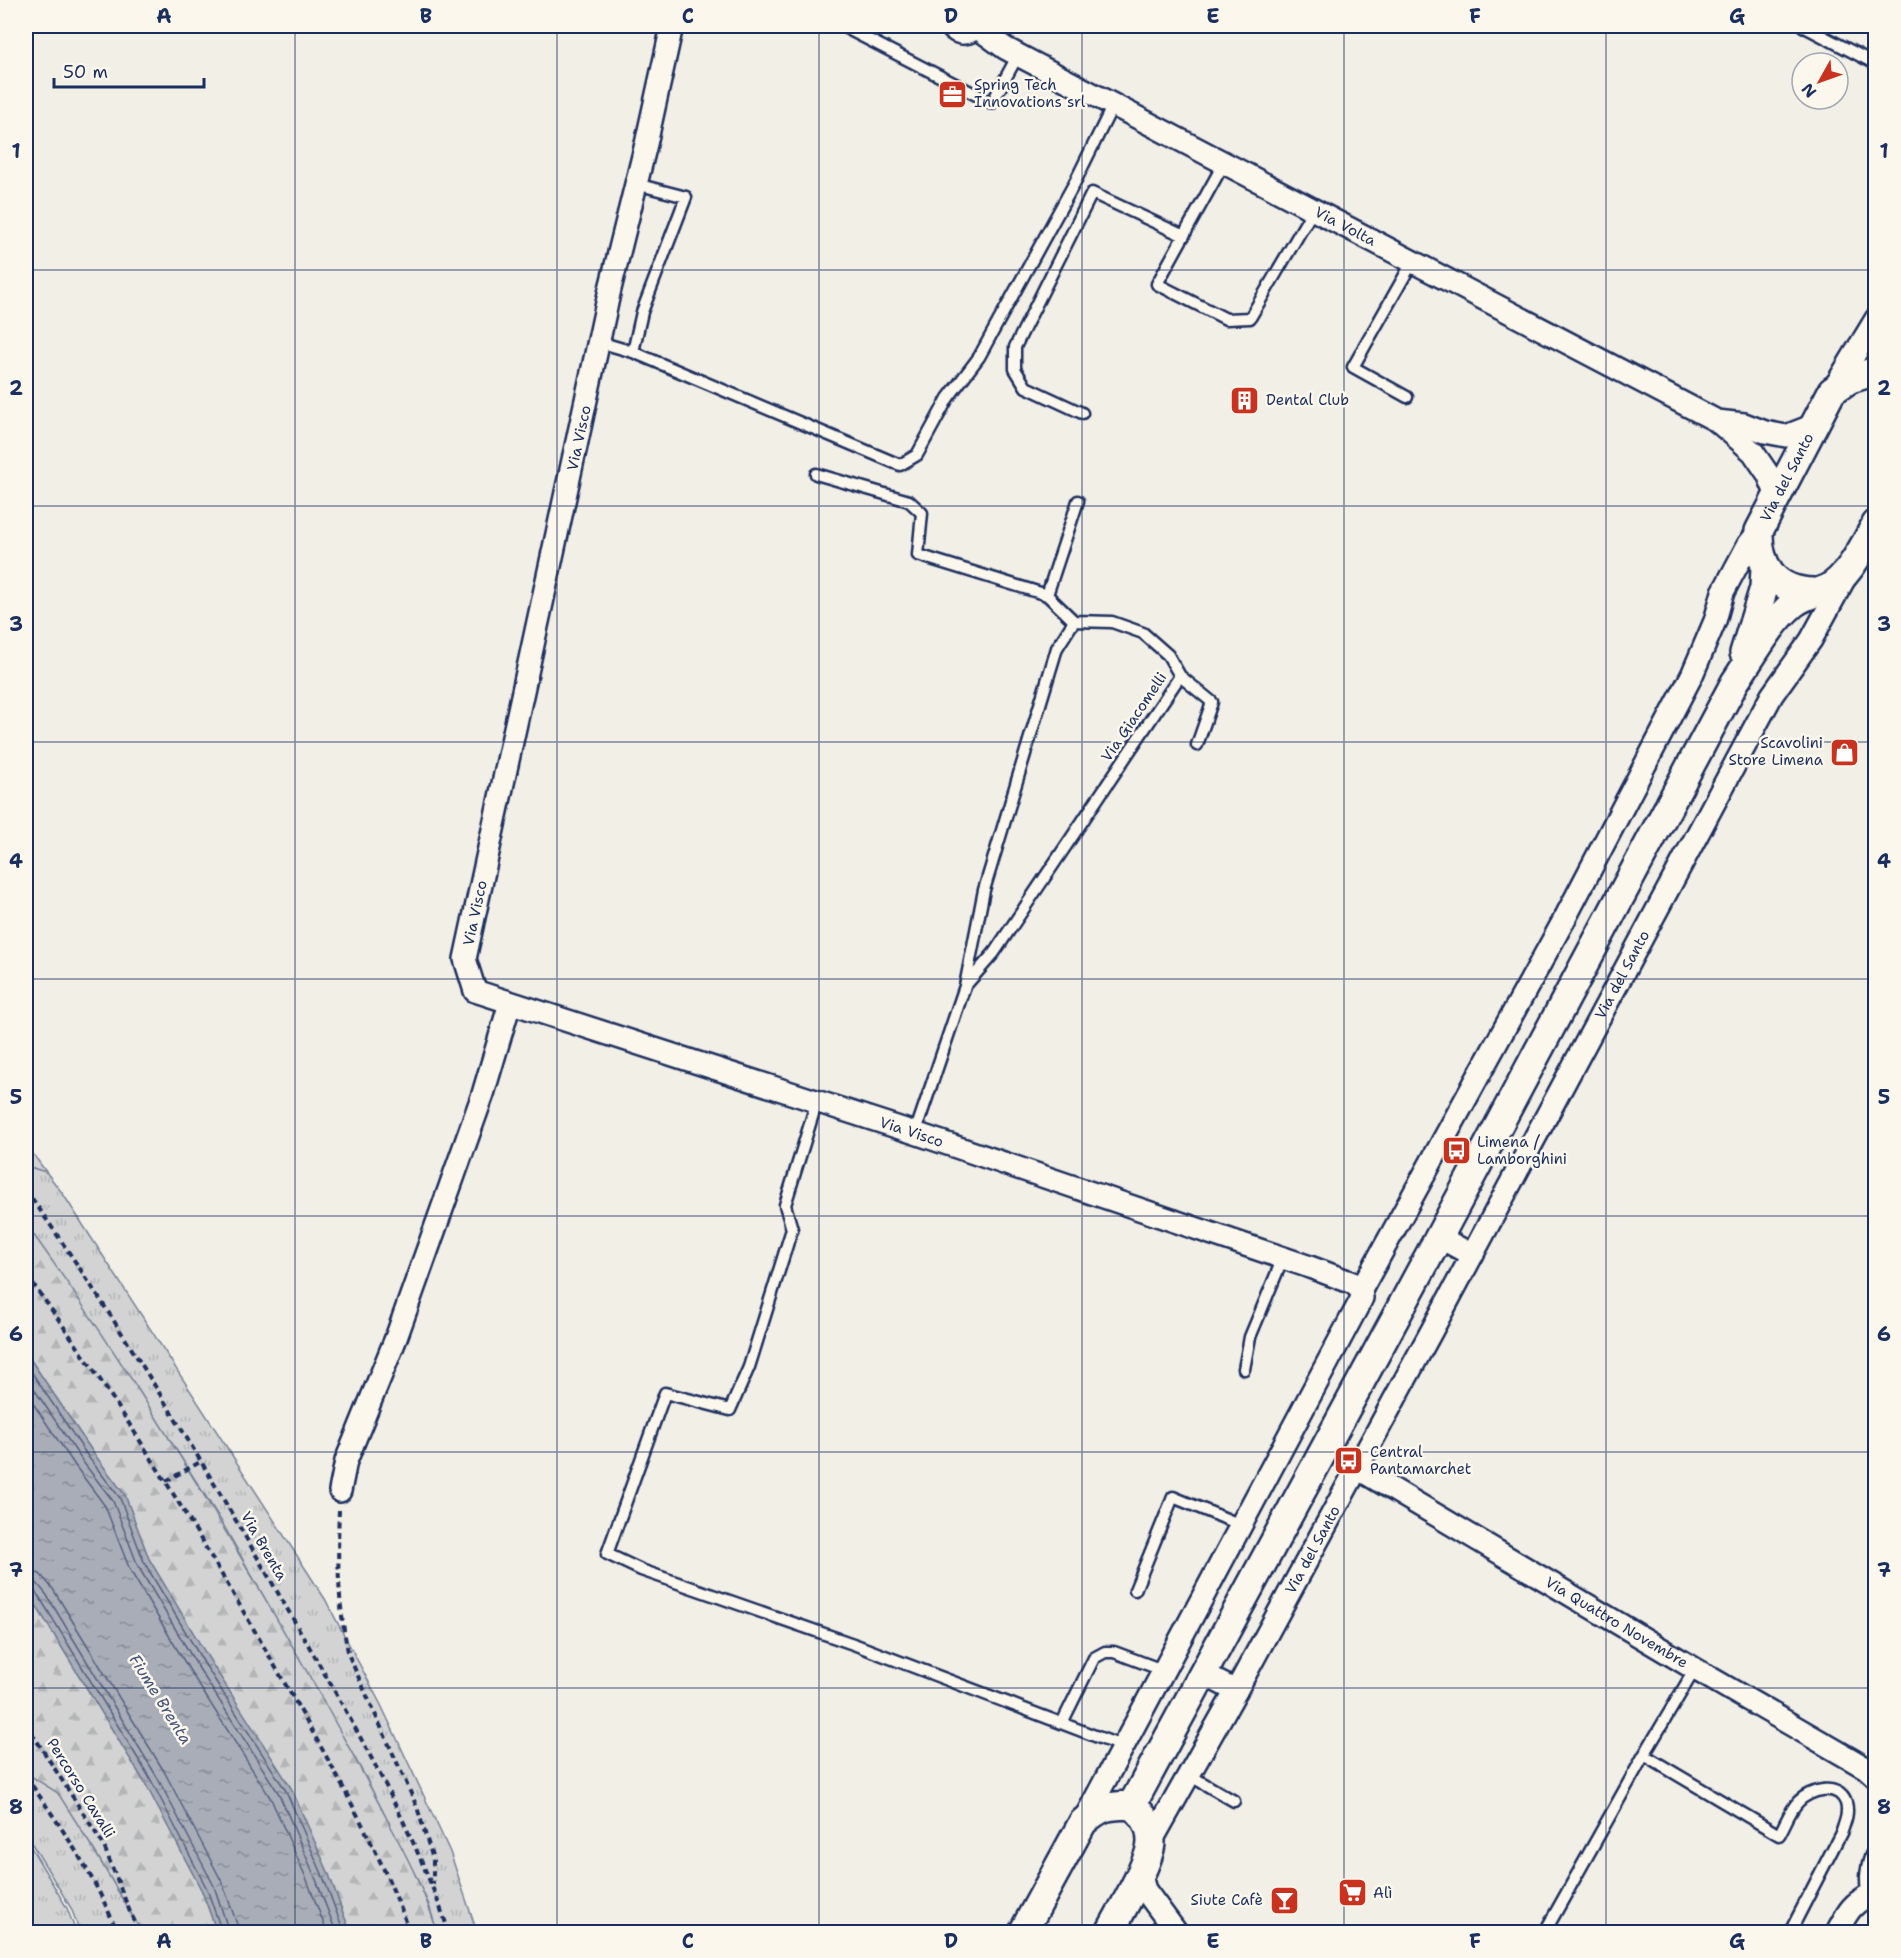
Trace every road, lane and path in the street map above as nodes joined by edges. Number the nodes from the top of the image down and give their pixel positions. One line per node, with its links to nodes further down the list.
1 (672, 26): 10 (street, Via Visco)
2 (842, 26): 6 (lane)
3 (950, 26): 4 (street, Via Volta)
4 (977, 26): 6 (street, Via Volta)
5 (1803, 26): 7 (lane)
6 (1018, 55): 8 (street, Via Volta)
7 (1875, 64)
8 (1113, 105): 9 (street, Via Volta); 16 (lane)
9 (1224, 163): 11 (street, Via Volta); 12 (lane)
10 (636, 184): 15 (street, Via Visco); 16 (lane)
11 (1313, 210): 12 (lane); 13 (street, Via Volta)
12 (1184, 236): 20 (lane)
13 (1413, 261): 19 (lane); 21 (street, Via Volta)
14 (1875, 318): 18 (street, Via del Santo)
15 (599, 342): 16 (lane); 37 (street, Via Visco)
16 (633, 352)
17 (1875, 371): 18 (street)
18 (1833, 391): 22 (street, Via del Santo)
19 (1407, 398)
20 (1083, 413)
21 (1717, 421): 22 (street); 24 (street)
22 (1814, 425): 24 (street, Via del Santo)
23 (816, 474): 31 (lane)
24 (1777, 496): 26 (street, Via del Santo)
25 (1078, 501): 31 (lane)
26 (1758, 531): 29 (street, Via del Santo); 45 (street)
27 (1872, 534): 28 (street)
28 (1851, 566): 30 (street); 42 (street, Via del Santo)
29 (1765, 567): 30 (street); 34 (street, Via del Santo)
30 (1813, 592): 34 (street)
31 (1047, 595): 32 (lane)
32 (1074, 621): 33 (lane, Via Giacomelli); 36 (lane, Via Giacomelli)
33 (1180, 676): 35 (lane); 36 (lane, Via Giacomelli)
34 (1735, 682): 41 (street)
35 (1197, 745)
36 (965, 986): 39 (lane, Via Giacomelli)
37 (510, 1003): 38 (street, Via Visco); 50 (street)
38 (817, 1101): 39 (street, Via Visco); 57 (lane)
39 (915, 1133): 43 (street, Via Visco)
40 (26, 1190): 47 (path, Via Brenta)
41 (1439, 1237): 42 (street); 55 (street)
42 (1472, 1255): 48 (street, Via del Santo)
43 (1283, 1258): 45 (street, Via Visco); 46 (lane)
44 (26, 1275): 49 (path)
45 (1361, 1290): 51 (street)
46 (1244, 1369)
47 (200, 1462): 49 (path); 70 (path, Via Brenta)
48 (1357, 1468): 53 (street, Via Quattro Novembre); 56 (street, Via del Santo)
49 (166, 1481): 74 (path)
50 (340, 1491): 70 (path)
51 (1241, 1525): 52 (lane); 54 (street)
52 (1135, 1590)
53 (1695, 1670): 60 (lane); 63 (street, Via Quattro Novembre)
54 (1165, 1671): 57 (lane); 59 (street)
55 (1203, 1674): 56 (street); 65 (street)
56 (1236, 1691): 61 (street, Via del Santo)
57 (1062, 1723): 59 (lane)
58 (26, 1724): 73 (path, Percorso Cavalli)
59 (1124, 1747): 66 (street)
60 (1644, 1755): 79 (lane); 80 (lane)
61 (1189, 1775): 64 (lane); 67 (street, Via del Santo)
62 (26, 1777): 72 (path)
63 (1875, 1778)
64 (1234, 1801)
65 (1132, 1805): 66 (street); 67 (street)
66 (1083, 1822): 76 (street)
67 (1151, 1842): 69 (street, Via del Santo)
68 (1875, 1857): 71 (street)
69 (1140, 1873): 77 (street, Via del Santo); 78 (street)
70 (433, 1885): 75 (path, Via Brenta)
71 (1874, 1896): 81 (street)
72 (117, 1932)
73 (140, 1932)
74 (410, 1932)
75 (449, 1932)
76 (1023, 1932)
77 (1110, 1932)
78 (1176, 1932)
79 (1555, 1932)
80 (1790, 1932)
81 (1837, 1932)

